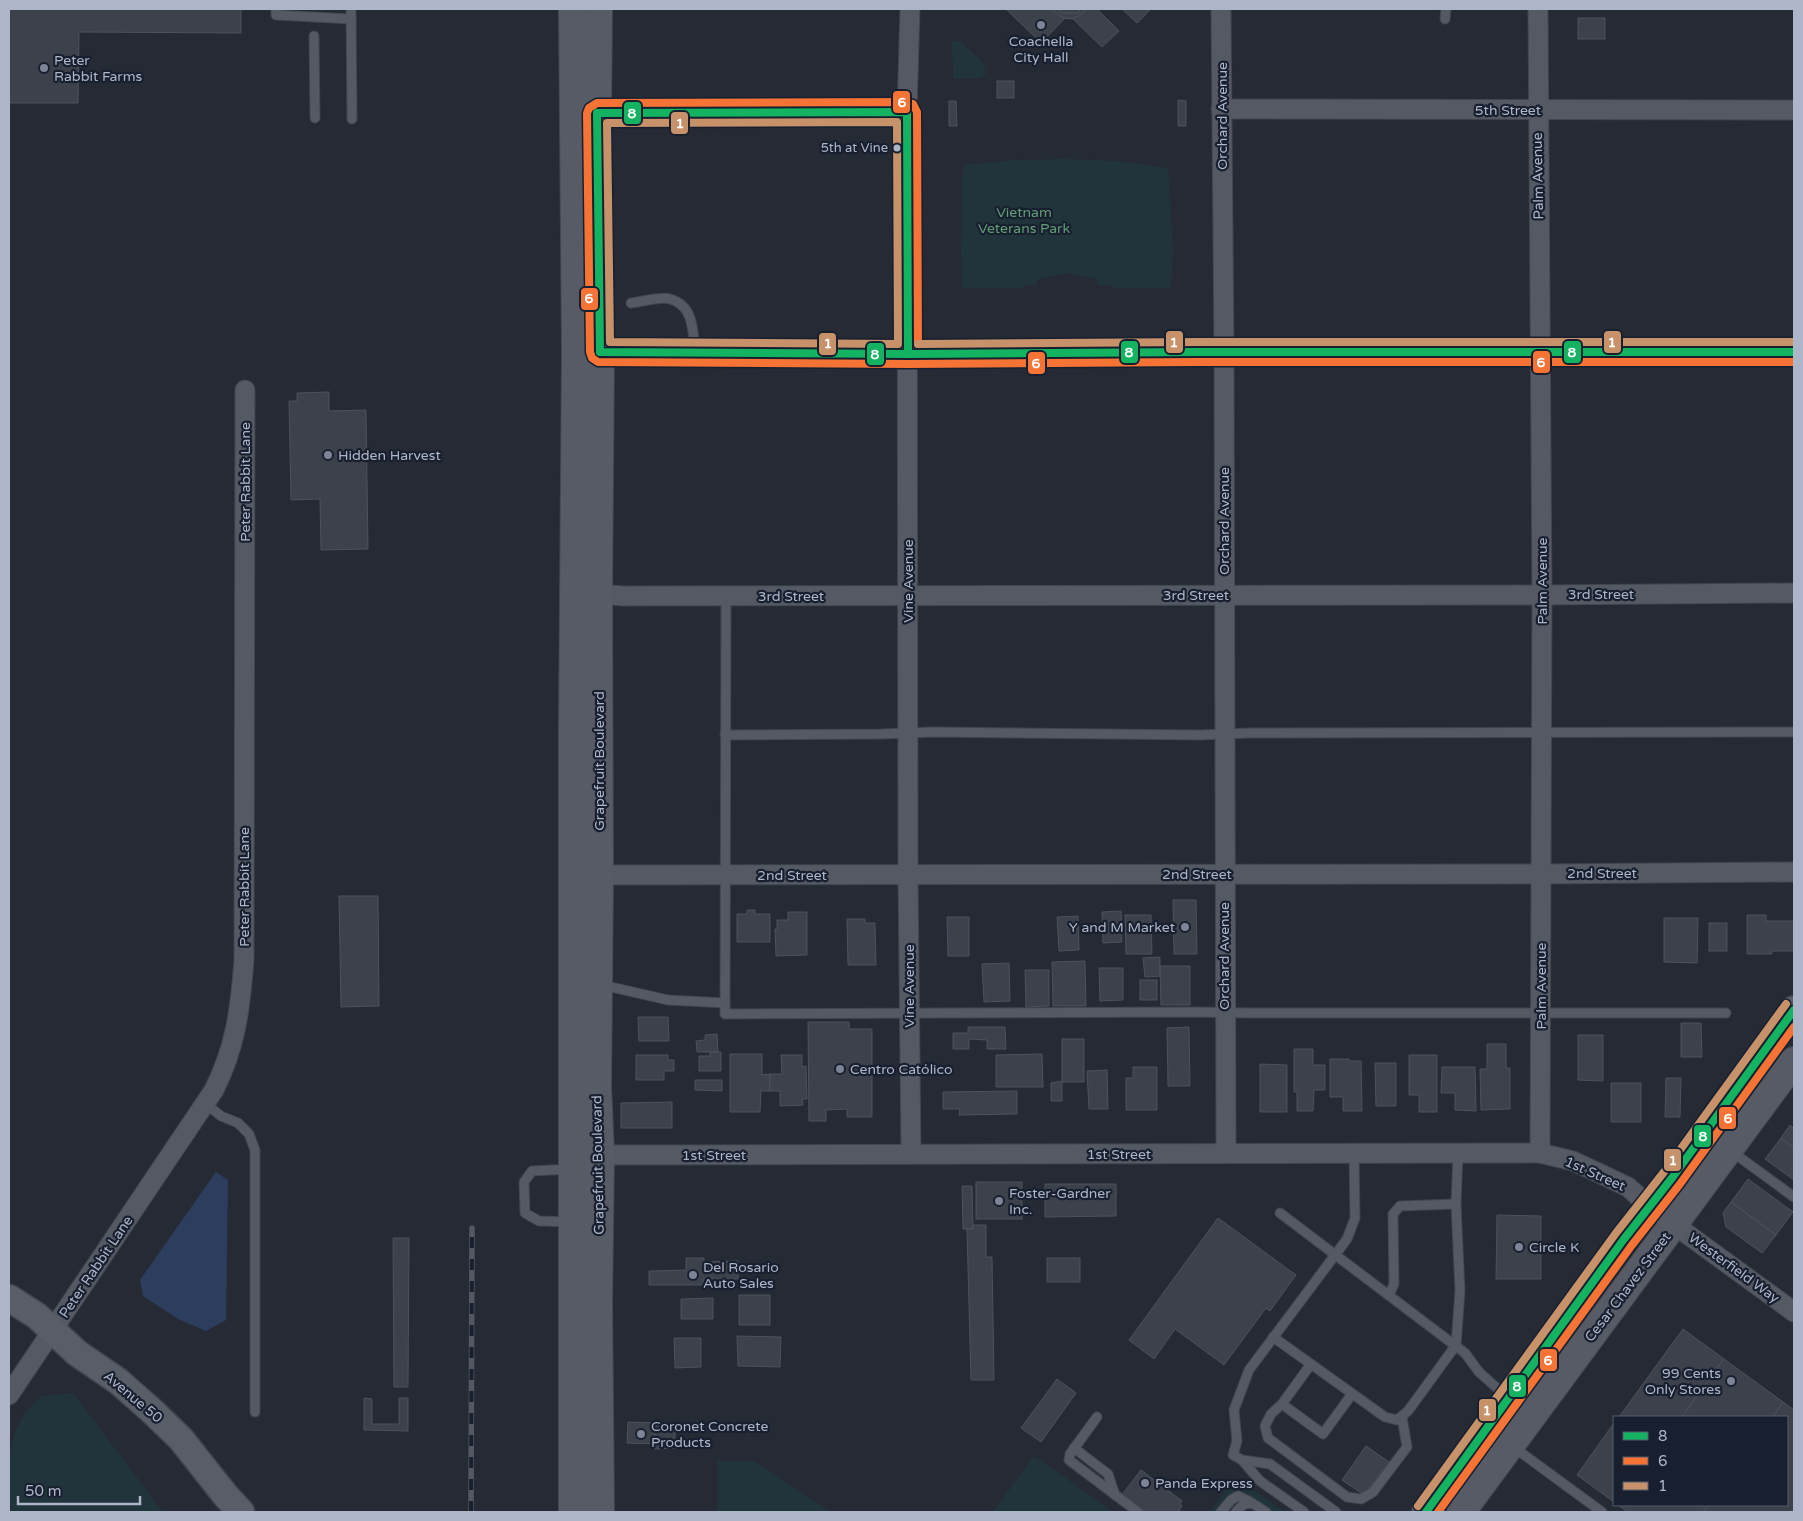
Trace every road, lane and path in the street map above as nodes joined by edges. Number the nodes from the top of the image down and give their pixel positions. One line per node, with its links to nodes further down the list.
1 (276, 9): 9 (lane)
2 (351, 9): 9 (lane)
3 (573, 9): 20 (main road, Grapefruit Boulevard)
4 (598, 9): 16 (main road, Grapefruit Boulevard)
5 (910, 9): 15 (street, Vine Avenue)
6 (1221, 9): 12 (street, Orchard Avenue)
7 (1446, 9): 10 (lane)
8 (1538, 9): 13 (street, Palm Avenue)
9 (352, 19): 18 (lane)
10 (1445, 19)
11 (314, 36): 17 (lane)
12 (1221, 109): 13 (street, 5th Street); 22 (street, Orchard Avenue)
13 (1537, 110): 14 (street, 5th Street); 23 (street, Palm Avenue)
14 (1794, 110)
15 (907, 112): 16 (street); 25 (street, Vine Avenue)
16 (597, 113): 20 (main road, Grapefruit Boulevard)
17 (315, 118)
18 (352, 119)
19 (631, 303): 21 (lane)
20 (588, 352): 21 (street); 28 (main road, Grapefruit Boulevard); 59 (main road, Grapefruit Boulevard)
21 (695, 352): 25 (street)
22 (1224, 352): 23 (street); 25 (street); 30 (street, Orchard Avenue)
23 (1540, 352): 24 (street); 31 (street, Palm Avenue)
24 (1794, 352)
25 (908, 354): 29 (street, Vine Avenue)
26 (245, 390): 52 (street, Peter Rabbit Lane)
27 (1794, 593): 31 (street, 3rd Street)
28 (598, 594): 32 (street, 3rd Street); 41 (main road, Grapefruit Boulevard)
29 (908, 595): 30 (street, 3rd Street); 32 (street, 3rd Street); 34 (street, Vine Avenue)
30 (1224, 595): 31 (street, 3rd Street); 36 (street, Orchard Avenue)
31 (1542, 595): 35 (street, Palm Avenue)
32 (726, 596): 37 (lane)
33 (1794, 732): 35 (lane)
34 (908, 733): 36 (lane); 37 (lane); 43 (street, Vine Avenue)
35 (1542, 733): 36 (lane); 40 (street, Palm Avenue)
36 (1224, 734): 39 (street, Orchard Avenue)
37 (726, 735): 42 (lane)
38 (1794, 872): 40 (street, 2nd Street)
39 (1224, 874): 40 (street, 2nd Street); 43 (street, 2nd Street); 48 (street, Orchard Avenue)
40 (1541, 874): 49 (street, Palm Avenue)
41 (599, 875): 42 (street, 2nd Street); 44 (main road, Grapefruit Boulevard)
42 (725, 875): 43 (street, 2nd Street); 45 (lane)
43 (908, 875): 47 (street, Vine Avenue)
44 (598, 988): 45 (lane); 59 (main road, Grapefruit Boulevard)
45 (725, 1002): 47 (lane)
46 (1794, 1010): 62 (main road)
47 (910, 1013): 48 (lane); 58 (street, Vine Avenue)
48 (1225, 1013): 49 (lane); 55 (street, Orchard Avenue)
49 (1541, 1013): 50 (lane); 57 (street, Palm Avenue)
50 (1726, 1013)
51 (1794, 1061): 53 (main road, Cesar Chavez Street)
52 (206, 1104): 70 (street, Peter Rabbit Lane); 78 (lane)
53 (1729, 1150): 60 (lane); 65 (main road, Cesar Chavez Street)
54 (1458, 1152): 56 (street, 1st Street); 57 (street, 1st Street); 61 (lane)
55 (1226, 1153): 56 (street, 1st Street); 58 (street, 1st Street)
56 (1354, 1153): 66 (lane)
57 (1540, 1153): 62 (street, 1st Street)
58 (911, 1154): 59 (street, 1st Street)
59 (582, 1159): 64 (main road, Grapefruit Boulevard); 64 (lane); 88 (main road, Grapefruit Boulevard)
60 (1794, 1197)
61 (1456, 1204): 67 (lane); 72 (lane)
62 (1650, 1207): 65 (street, Westerfield Way); 76 (main road)
63 (1280, 1213): 66 (lane)
64 (574, 1222): 87 (main road, Grapefruit Boulevard)
65 (1674, 1224): 69 (street, Westerfield Way); 81 (main road, Cesar Chavez Street)
66 (1335, 1255): 67 (lane); 71 (lane)
67 (1389, 1295): 72 (lane)
68 (9, 1298): 70 (main road, Avenue 50)
69 (1794, 1312)
70 (52, 1330): 75 (street, Peter Rabbit Lane); 86 (main road, Avenue 50)
71 (1273, 1337): 73 (lane); 83 (lane)
72 (1456, 1345): 76 (lane); 80 (lane)
73 (1311, 1364): 74 (lane); 77 (lane)
74 (1352, 1394): 77 (lane); 80 (lane)
75 (9, 1396)
76 (1510, 1398): 95 (main road)
77 (1282, 1404): 80 (lane)
78 (255, 1412)
79 (1097, 1417): 82 (lane)
80 (1402, 1417)
81 (1510, 1444): 96 (main road, Cesar Chavez Street); 97 (lane)
82 (1074, 1448): 84 (lane); 84 (lane)
83 (1242, 1460): 93 (lane); 94 (lane)
84 (1115, 1495): 89 (lane)
85 (1256, 1505): 90 (lane); 91 (lane); 92 (lane)
86 (241, 1512)
87 (573, 1512)
88 (600, 1512)
89 (1138, 1512)
90 (1221, 1512)
91 (1236, 1512)
92 (1266, 1512)
93 (1304, 1512)
94 (1336, 1512)
95 (1426, 1512)
96 (1461, 1512)
97 (1602, 1512)

